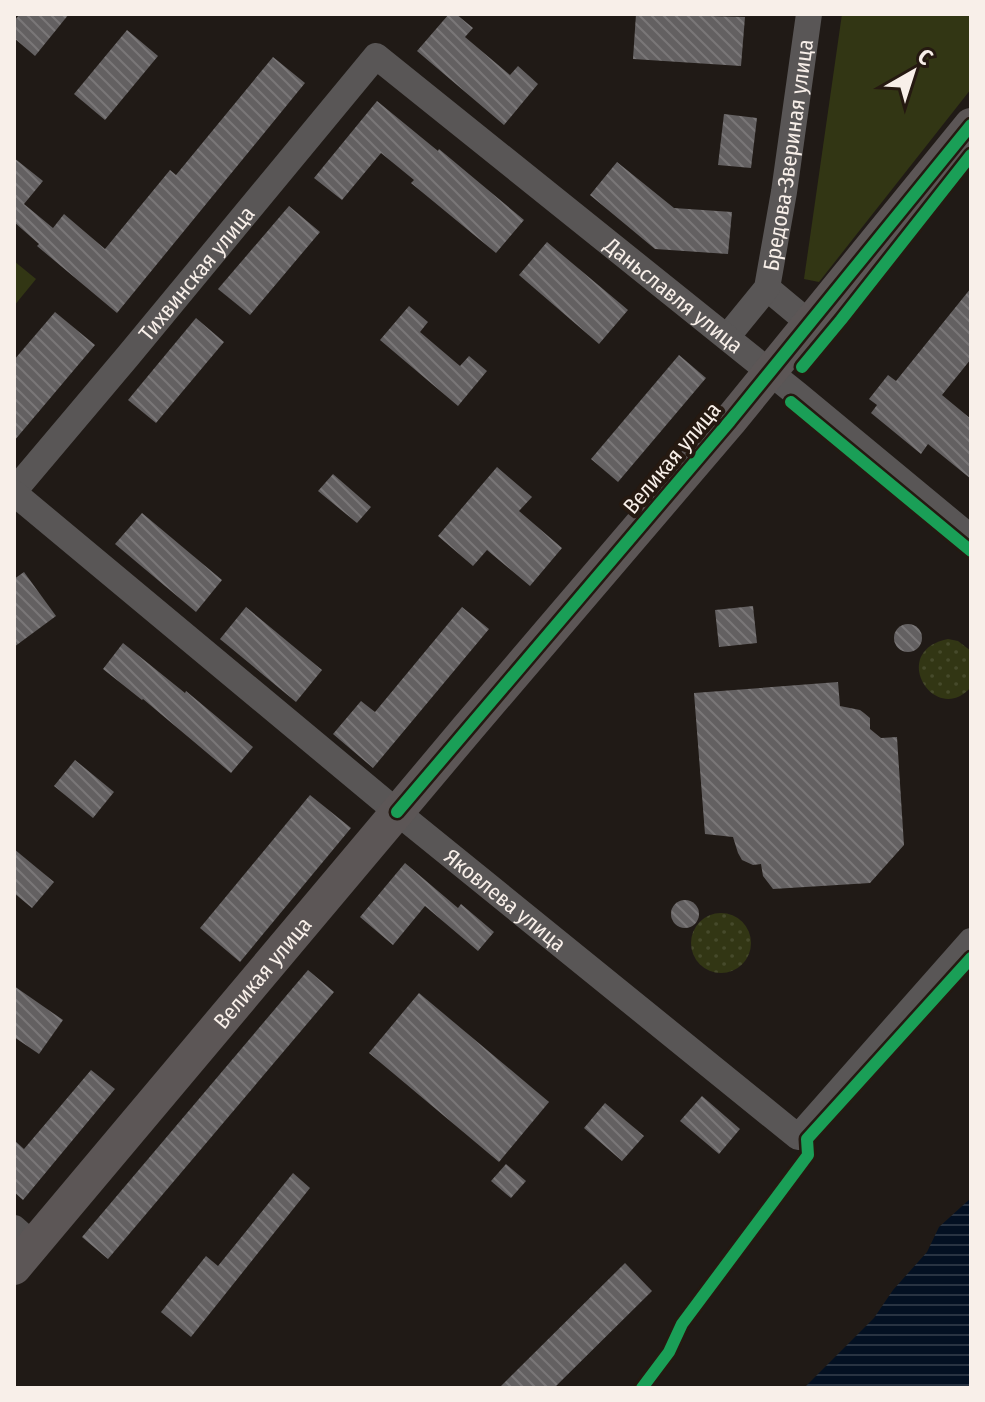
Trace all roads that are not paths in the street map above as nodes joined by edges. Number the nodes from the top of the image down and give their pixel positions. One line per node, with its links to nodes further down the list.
1 (809, 14): 4 (street, Бредова-Звериная улица)
2 (376, 56): 6 (street, Даньславля улица); 8 (street, Тихвинская улица)
3 (971, 125): 5 (main road, Великая улица)
4 (767, 288): 5 (street, Бредова-Звериная улица); 6 (street)
5 (809, 323): 7 (main road, Великая улица)
6 (727, 337): 7 (street, Даньславля улица)
7 (770, 372): 9 (street, Даньславля улица); 10 (main road, Великая улица)
8 (14, 492): 10 (street, Яковлева улица)
9 (971, 538)
10 (397, 812): 11 (street, Яковлева улица); 12 (main road, Великая улица)
11 (971, 941)
12 (20, 1247)

